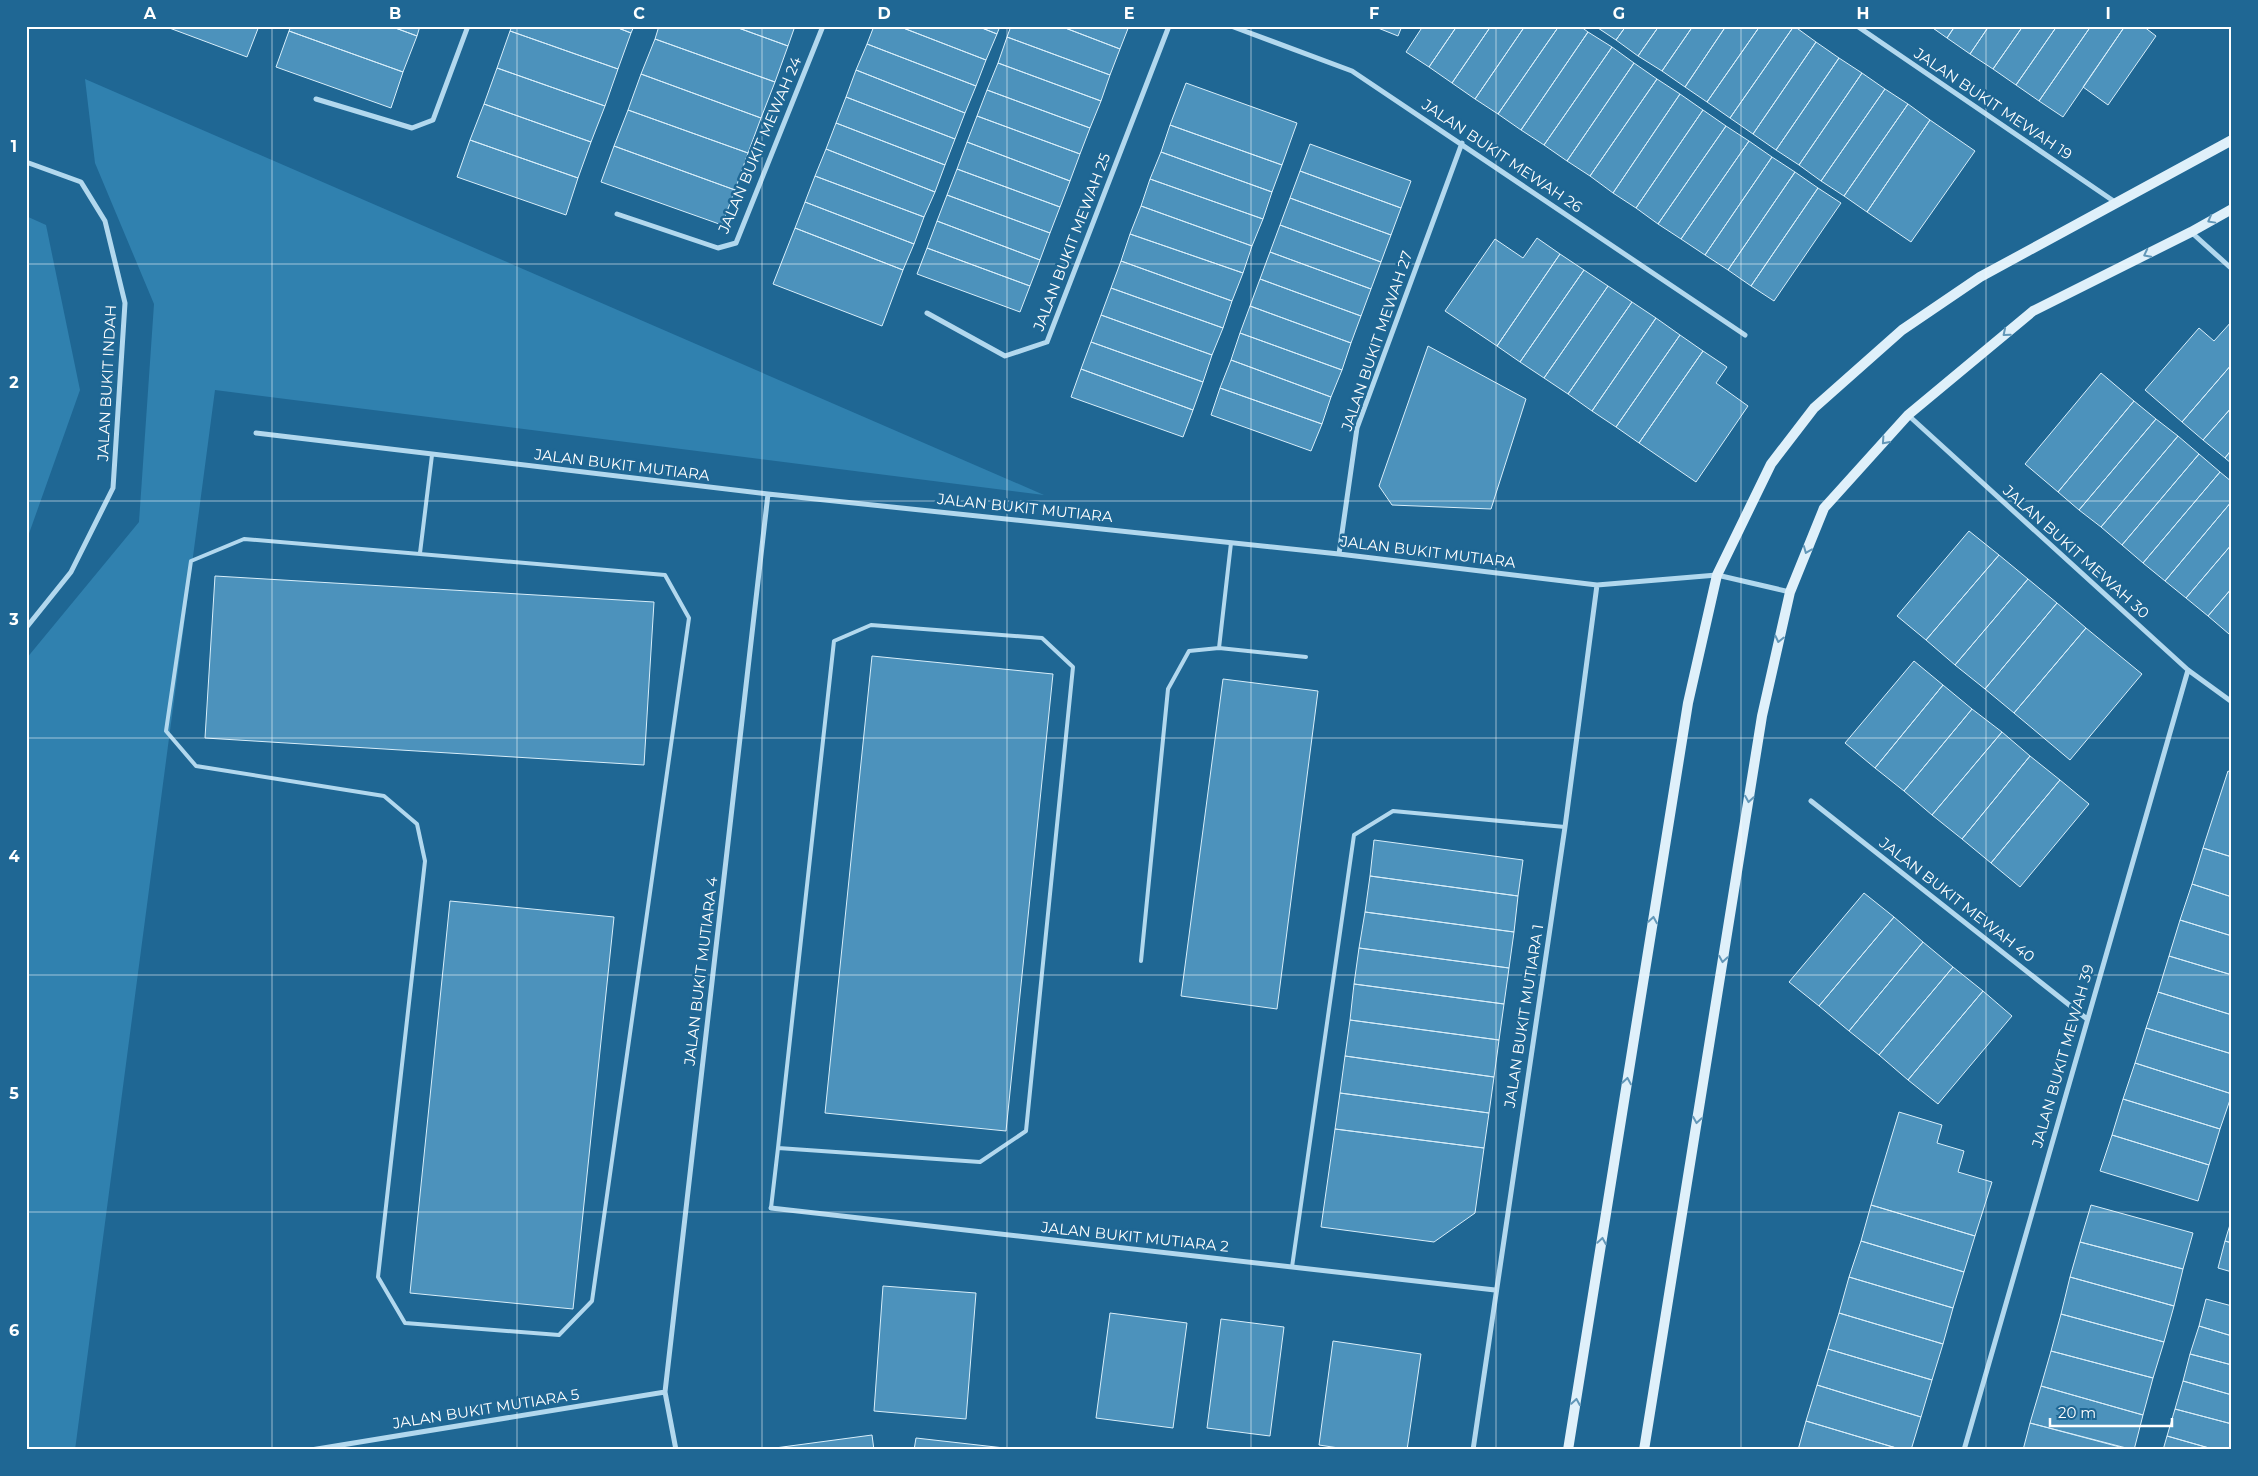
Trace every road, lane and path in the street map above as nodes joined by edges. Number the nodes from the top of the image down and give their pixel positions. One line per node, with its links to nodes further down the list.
1 (468, 26): 6 (street)
2 (823, 26): 12 (street, JALAN BUKIT MEWAH 24)
3 (1169, 26): 15 (street, JALAN BUKIT MEWAH 25)
4 (1231, 26): 8 (street, JALAN BUKIT MEWAH 26)
5 (1857, 26): 10 (street, JALAN BUKIT MEWAH 19)
6 (316, 98)
7 (2232, 140): 10 (street)
8 (1462, 143): 16 (street, JALAN BUKIT MEWAH 26); 23 (street, JALAN BUKIT MEWAH 27)
9 (26, 162): 27 (street, JALAN BUKIT INDAH)
10 (2115, 202): 24 (street)
11 (2232, 209): 13 (street, one-way to 13)
12 (617, 214)
13 (2191, 232): 14 (street); 17 (street, one-way to 17)
14 (2232, 269)
15 (927, 313)
16 (1745, 335)
17 (1908, 415): 26 (street, one-way to 26); 30 (street, JALAN BUKIT MEWAH 30)
18 (256, 433): 19 (street, JALAN BUKIT MUTIARA)
19 (432, 455): 20 (street, JALAN BUKIT MUTIARA); 22 (lane)
20 (768, 494): 21 (street, JALAN BUKIT MUTIARA); 40 (street, JALAN BUKIT MUTIARA 4)
21 (1230, 542): 23 (street, JALAN BUKIT MUTIARA); 28 (lane)
22 (420, 553): 22 (lane)
23 (1339, 554): 25 (street, JALAN BUKIT MUTIARA)
24 (1717, 575): 25 (street, JALAN BUKIT MUTIARA); 26 (street, JALAN BUKIT MUTIARA); 44 (street, one-way to 24)
25 (1597, 585): 33 (street, JALAN BUKIT MUTIARA 1)
26 (1790, 592): 45 (street, one-way to 45)
27 (26, 628)
28 (1219, 648): 29 (lane); 34 (lane)
29 (1306, 657)
30 (2188, 670): 31 (street, JALAN BUKIT MEWAH 30); 35 (street, JALAN BUKIT MEWAH 39)
31 (2232, 702)
32 (1811, 801): 35 (street, JALAN BUKIT MEWAH 40)
33 (1565, 828): 38 (lane); 39 (street, JALAN BUKIT MUTIARA 1)
34 (1141, 961)
35 (2087, 1019): 46 (street, JALAN BUKIT MEWAH 39)
36 (778, 1148): 36 (lane); 37 (lane)
37 (772, 1208): 38 (street, JALAN BUKIT MUTIARA 2)
38 (1292, 1267): 39 (street, JALAN BUKIT MUTIARA 2)
39 (1495, 1290): 43 (street, JALAN BUKIT MUTIARA 1)
40 (665, 1392): 41 (street, JALAN BUKIT MUTIARA 5); 42 (street, JALAN BUKIT MUTIARA 4)
41 (311, 1450)
42 (676, 1450)
43 (1473, 1450)
44 (1568, 1450)
45 (1644, 1450)
46 (1964, 1450)

